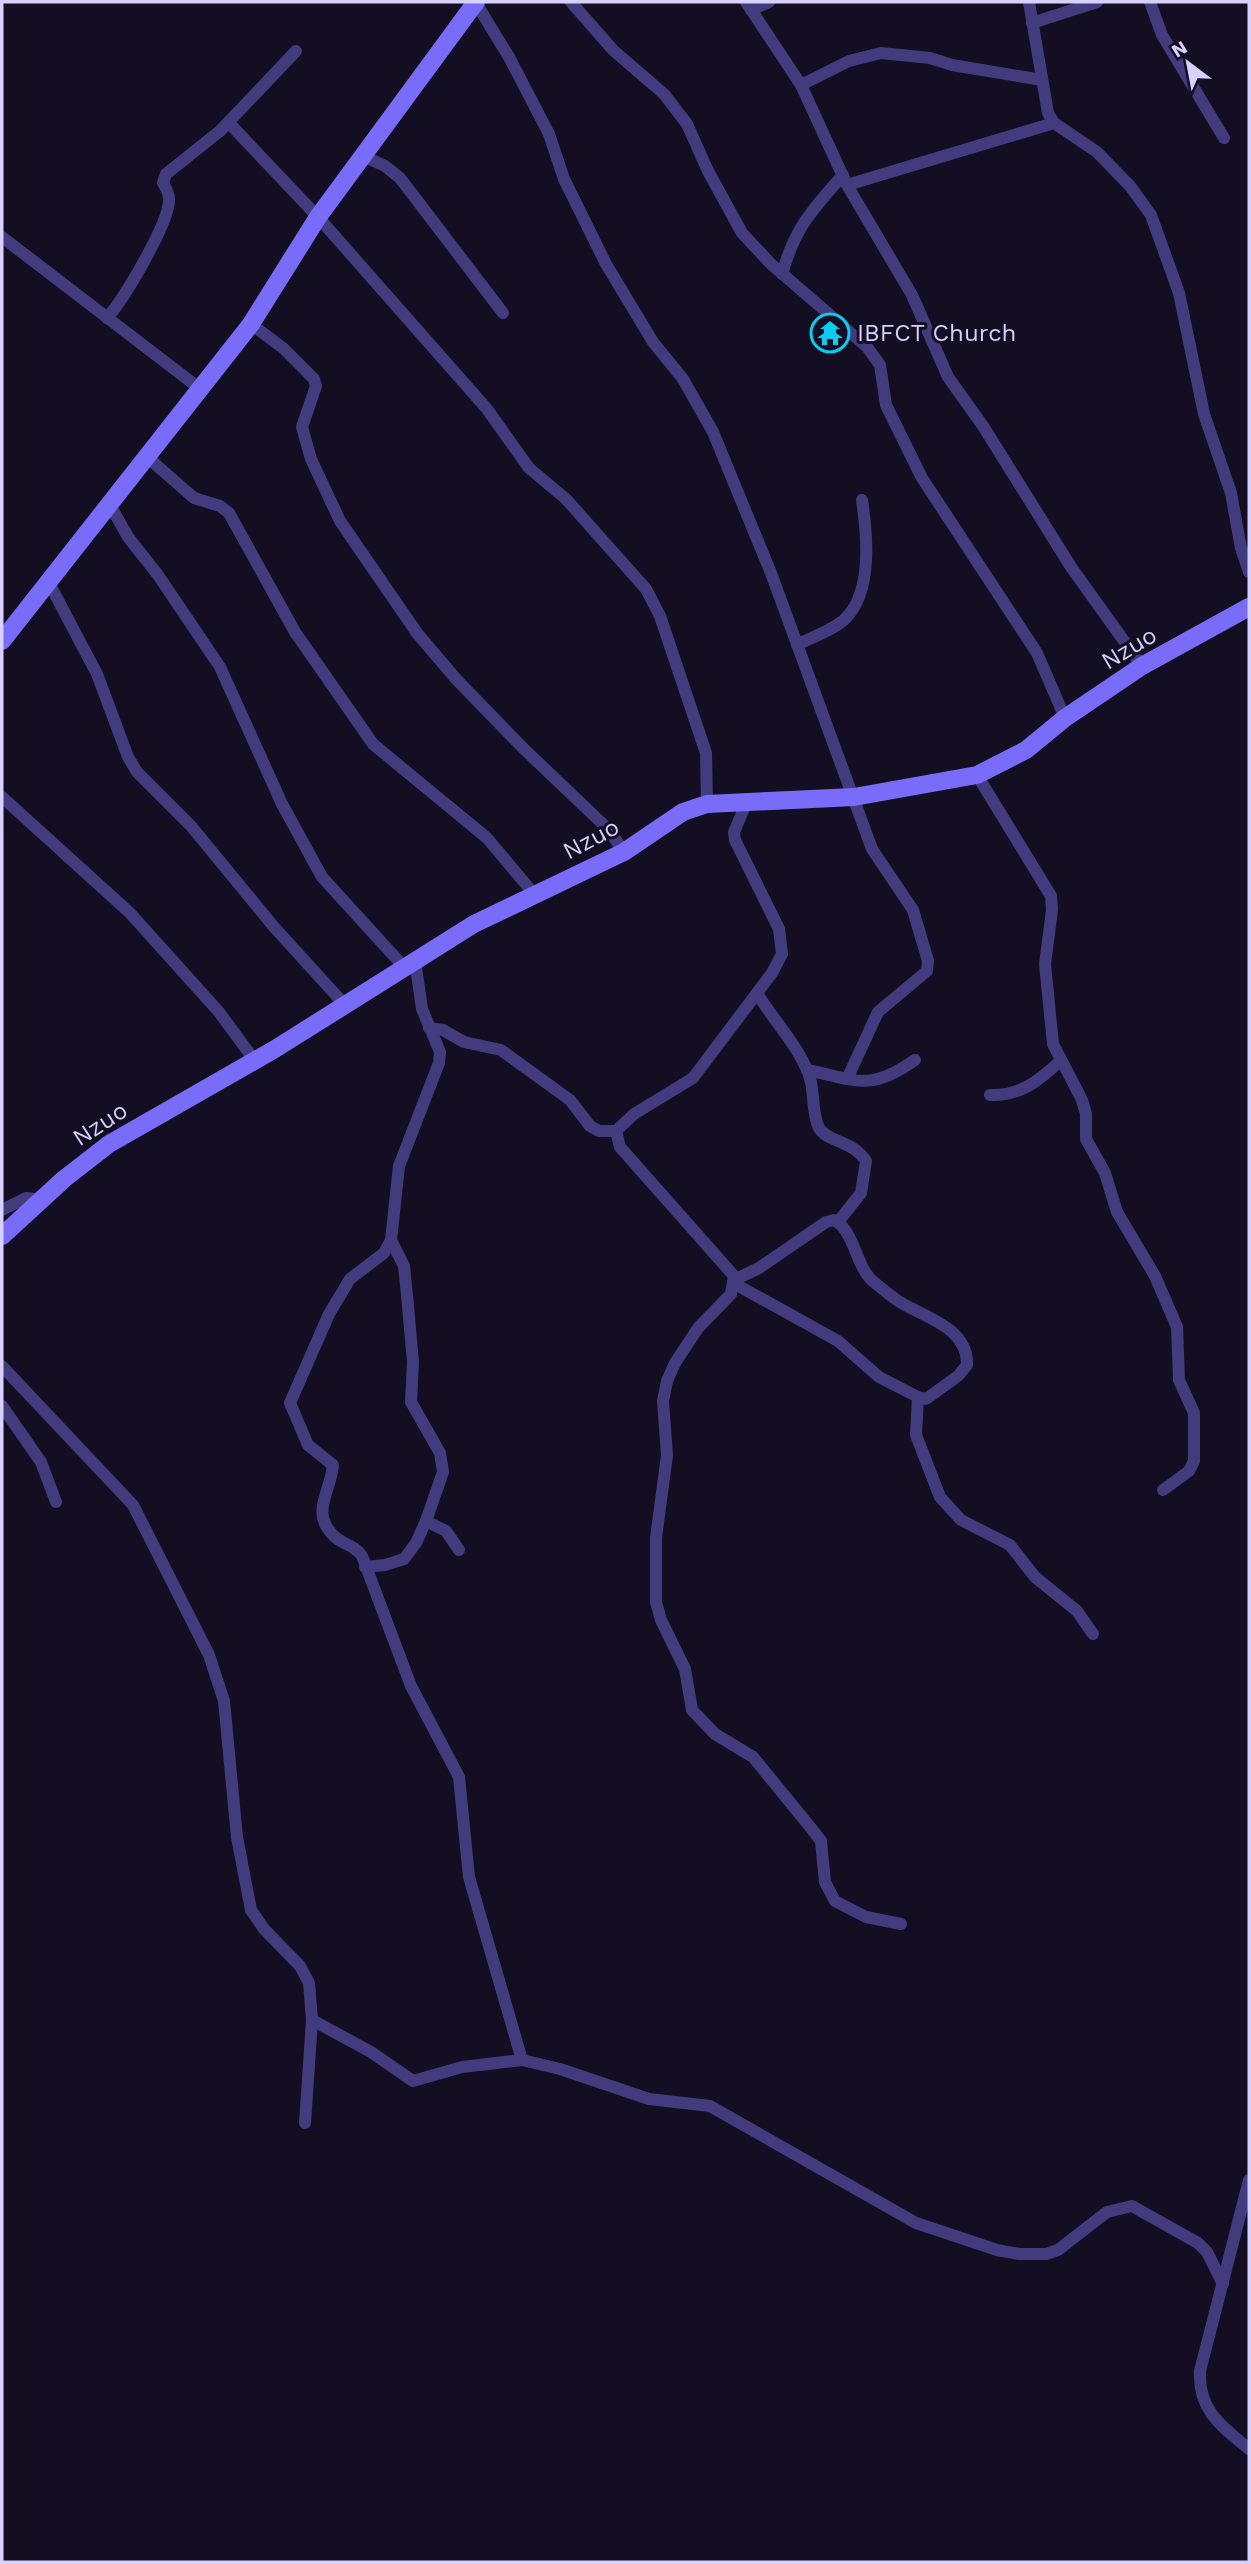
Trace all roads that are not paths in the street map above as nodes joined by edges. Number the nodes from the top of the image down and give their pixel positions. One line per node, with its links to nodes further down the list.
1 (476, 2): 15 (street); 31 (street)
2 (571, 2): 19 (street)
3 (769, 2): 7 (street)
4 (1028, 2): 8 (street)
5 (1097, 2): 8 (street)
6 (1150, 2): 14 (street)
7 (749, 6): 11 (street)
8 (1032, 23): 10 (street)
9 (296, 51): 12 (street)
10 (1042, 80): 11 (street); 13 (street)
11 (801, 85): 16 (street)
12 (229, 123): 17 (street); 21 (street)
13 (1054, 123): 16 (street); 27 (street)
14 (1224, 138)
15 (363, 156): 17 (street); 20 (street)
16 (845, 180): 19 (street); 32 (street)
17 (318, 217): 22 (street); 37 (street)
18 (2, 237): 21 (street)
19 (782, 274): 33 (street)
20 (503, 313)
21 (107, 318): 23 (street)
22 (251, 324): 23 (street); 39 (street)
23 (199, 388): 24 (street)
24 (146, 456): 26 (street); 40 (street)
25 (862, 500): 31 (street)
26 (110, 505): 28 (street); 41 (street)
27 (1249, 572)
28 (49, 583): 30 (street); 43 (street)
29 (1249, 607): 32 (street, Nzuo)
30 (2, 641)
31 (797, 645): 36 (street)
32 (1142, 666): 33 (street, Nzuo)
33 (1065, 718): 34 (street, Nzuo)
34 (977, 775): 36 (street, Nzuo); 47 (street)
35 (2, 797): 46 (street)
36 (855, 797): 38 (street, Nzuo); 49 (street)
37 (707, 804): 38 (street, Nzuo); 39 (street, Nzuo)
38 (747, 804): 42 (street)
39 (624, 852): 40 (street, Nzuo)
40 (534, 894): 41 (street, Nzuo)
41 (409, 963): 43 (street, Nzuo); 44 (street)
42 (757, 992): 48 (street); 51 (street)
43 (345, 1005): 46 (street, Nzuo)
44 (429, 1028): 51 (street); 56 (street)
45 (915, 1060): 49 (street)
46 (255, 1061): 52 (street, Nzuo)
47 (1060, 1061): 50 (street); 61 (street)
48 (807, 1070): 49 (street); 54 (street)
49 (847, 1079)
50 (990, 1095)
51 (616, 1131): 57 (street)
52 (42, 1199): 53 (street); 55 (street, Nzuo)
53 (2, 1210)
54 (838, 1222): 57 (street); 59 (street)
55 (2, 1236)
56 (391, 1240): 63 (street); 65 (street)
57 (735, 1282): 59 (street); 67 (street)
58 (3, 1370): 68 (street)
59 (918, 1397): 66 (street)
60 (2, 1406): 62 (street)
61 (1163, 1490)
62 (57, 1502)
63 (426, 1521): 64 (street); 65 (street)
64 (459, 1550)
65 (365, 1567): 69 (street)
66 (1093, 1634)
67 (901, 1924)
68 (312, 2020): 69 (street); 70 (street)
69 (522, 2060): 72 (street)
70 (304, 2123)
71 (1249, 2180): 72 (street)
72 (1223, 2284): 73 (street)
73 (1249, 2449)

